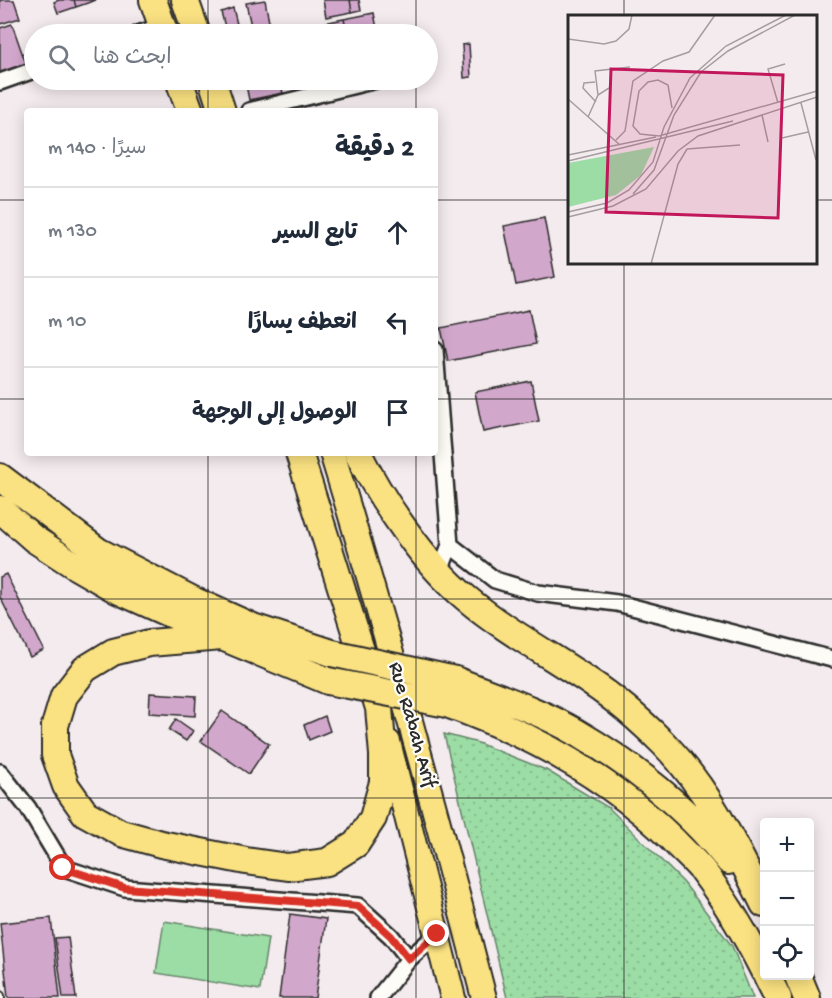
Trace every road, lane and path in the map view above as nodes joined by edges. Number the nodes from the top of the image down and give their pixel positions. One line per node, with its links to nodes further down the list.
1 (153, 0): 3 (highway)
2 (185, 0): 4 (highway)
3 (154, 24)
4 (193, 24)
5 (24, 74): 6 (street)
6 (0, 82)
7 (183, 90): 10 (highway)
8 (215, 90): 11 (highway)
9 (335, 90): 12 (street)
10 (189, 108)
11 (221, 108)
12 (261, 108)
13 (438, 389): 19 (street)
14 (300, 456): 23 (highway)
15 (333, 456): 34 (main road, Rue Rabah Arif)
16 (359, 456): 20 (highway)
17 (0, 477): 26 (highway, bridge)
18 (0, 509): 21 (highway)
19 (450, 545): 20 (street); 22 (street)
20 (440, 571): 25 (highway)
21 (222, 637): 23 (highway); 29 (highway, bridge)
22 (832, 659)
23 (379, 708): 27 (main road, Rue Rabah Arif)
24 (0, 772): 28 (street)
25 (760, 895)
26 (760, 899)
27 (437, 934): 28 (street); 33 (main road, Rue Rabah Arif)
28 (409, 959): 32 (street)
29 (760, 961)
30 (769, 980): 35 (highway)
31 (800, 980): 36 (highway)
32 (378, 998)
33 (453, 998)
34 (484, 998)
35 (778, 998)
36 (807, 998)

